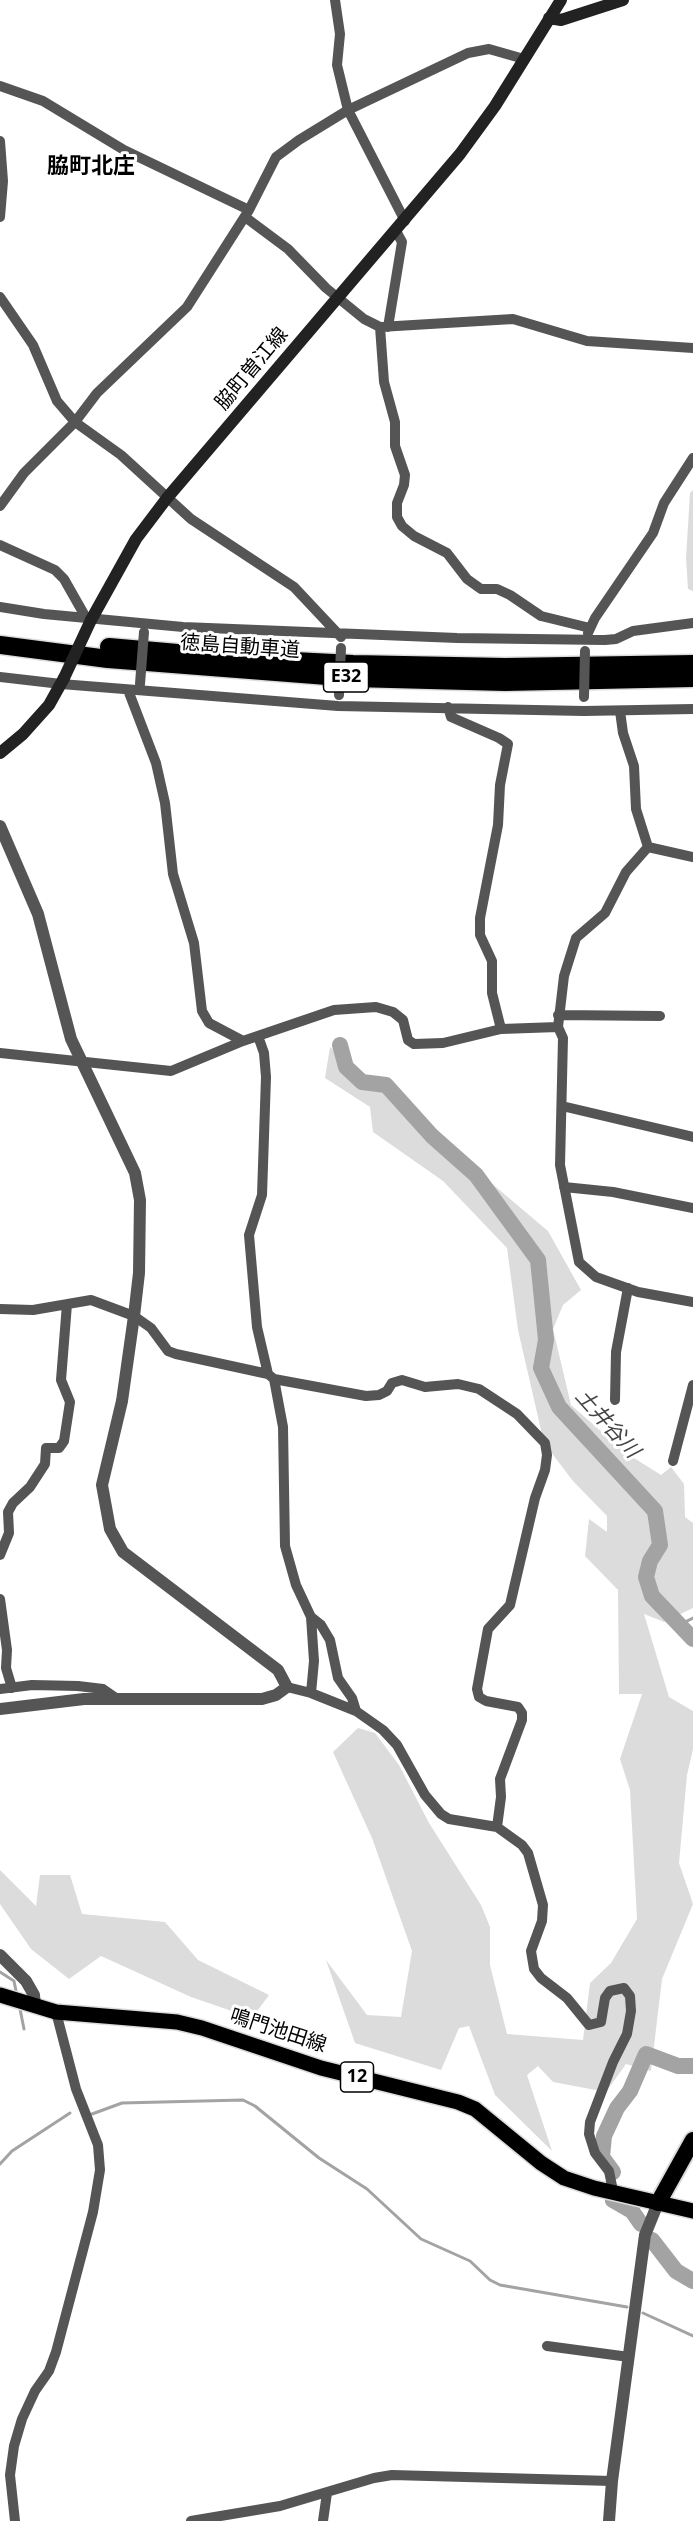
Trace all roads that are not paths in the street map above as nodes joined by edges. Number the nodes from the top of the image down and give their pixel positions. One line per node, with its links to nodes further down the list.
1 (335, 0): 7 (street)
2 (561, 0): 4 (main road, 脇町曽江線)
3 (623, 0): 4 (main road)
4 (549, 18): 5 (main road, 脇町曽江線)
5 (524, 59): 7 (street); 11 (main road, 脇町曽江線)
6 (0, 86): 9 (street)
7 (348, 110): 9 (street); 11 (street)
8 (0, 141): 10 (street)
9 (247, 214): 14 (street); 17 (street)
10 (0, 218)
11 (405, 221): 12 (main road, 脇町曽江線)
12 (396, 231): 14 (main road, 脇町曽江線); 15 (street)
13 (0, 297): 17 (street)
14 (339, 297): 15 (street); 19 (main road, 脇町曽江線)
15 (384, 327): 16 (street); 28 (street)
16 (693, 348)
17 (75, 422): 19 (street); 20 (street)
18 (693, 458): 28 (street)
19 (167, 498): 23 (main road, 脇町曽江線); 27 (street)
20 (0, 506)
21 (0, 545): 23 (street)
22 (0, 606): 23 (street)
23 (89, 618): 25 (street); 33 (main road, 脇町曽江線, bridge)
24 (693, 623): 28 (street)
25 (145, 628): 27 (street); 34 (street, bridge)
26 (0, 633): 30 (highway, 徳島自動車道 / E32)
27 (341, 634): 28 (street); 35 (street, bridge)
28 (587, 640): 38 (street, bridge)
29 (0, 645): 32 (highway, 徳島自動車道 / E32)
30 (693, 664)
31 (0, 677): 33 (street)
32 (693, 678)
33 (63, 681): 34 (street); 40 (main road, 脇町曽江線)
34 (136, 688): 35 (street); 49 (street)
35 (339, 700): 36 (street)
36 (447, 707): 38 (street); 47 (street)
37 (693, 709): 39 (street)
38 (584, 711): 39 (street)
39 (620, 711): 42 (street)
40 (0, 753)
41 (0, 826): 51 (street)
42 (648, 847): 43 (street); 44 (street)
43 (693, 857)
44 (558, 1015): 45 (street); 46 (street)
45 (660, 1016)
46 (558, 1027): 47 (street); 52 (street)
47 (501, 1029): 48 (street)
48 (258, 1036): 49 (street); 61 (street)
49 (243, 1041): 51 (street)
50 (0, 1053): 51 (street)
51 (81, 1063): 60 (street)
52 (562, 1106): 53 (street); 54 (street)
53 (693, 1137)
54 (564, 1187): 55 (street); 56 (street)
55 (693, 1208)
56 (628, 1288): 57 (street); 63 (street)
57 (693, 1302)
58 (67, 1304): 59 (street); 60 (street); 65 (street)
59 (0, 1309)
60 (134, 1316): 61 (street); 69 (street)
61 (271, 1377): 67 (street); 75 (street)
62 (693, 1386): 64 (street)
63 (615, 1400)
64 (673, 1461)
65 (0, 1555)
66 (0, 1599): 68 (street)
67 (311, 1617): 71 (street); 74 (street)
68 (12, 1688): 70 (street); 72 (street)
69 (287, 1688): 71 (street); 72 (street)
70 (0, 1689)
71 (312, 1693): 74 (street)
72 (116, 1698): 73 (street)
73 (0, 1709)
74 (356, 1711): 75 (street)
75 (497, 1827): 81 (street)
76 (0, 1955): 78 (street)
77 (0, 1995): 78 (main road, 鳴門池田線 / 12)
78 (35, 2006): 79 (main road, 鳴門池田線 / 12)
79 (56, 2012): 81 (main road, 鳴門池田線 / 12); 88 (street)
80 (693, 2140): 82 (highway)
81 (613, 2191): 82 (main road, 鳴門池田線 / 12)
82 (658, 2203): 83 (main road, 鳴門池田線 / 12); 85 (street)
83 (693, 2211)
84 (547, 2346): 85 (street)
85 (628, 2356): 86 (street)
86 (612, 2481): 87 (street); 91 (street)
87 (327, 2493): 89 (street); 90 (street)
88 (15, 2521)
89 (191, 2521)
90 (323, 2521)
91 (609, 2521)

